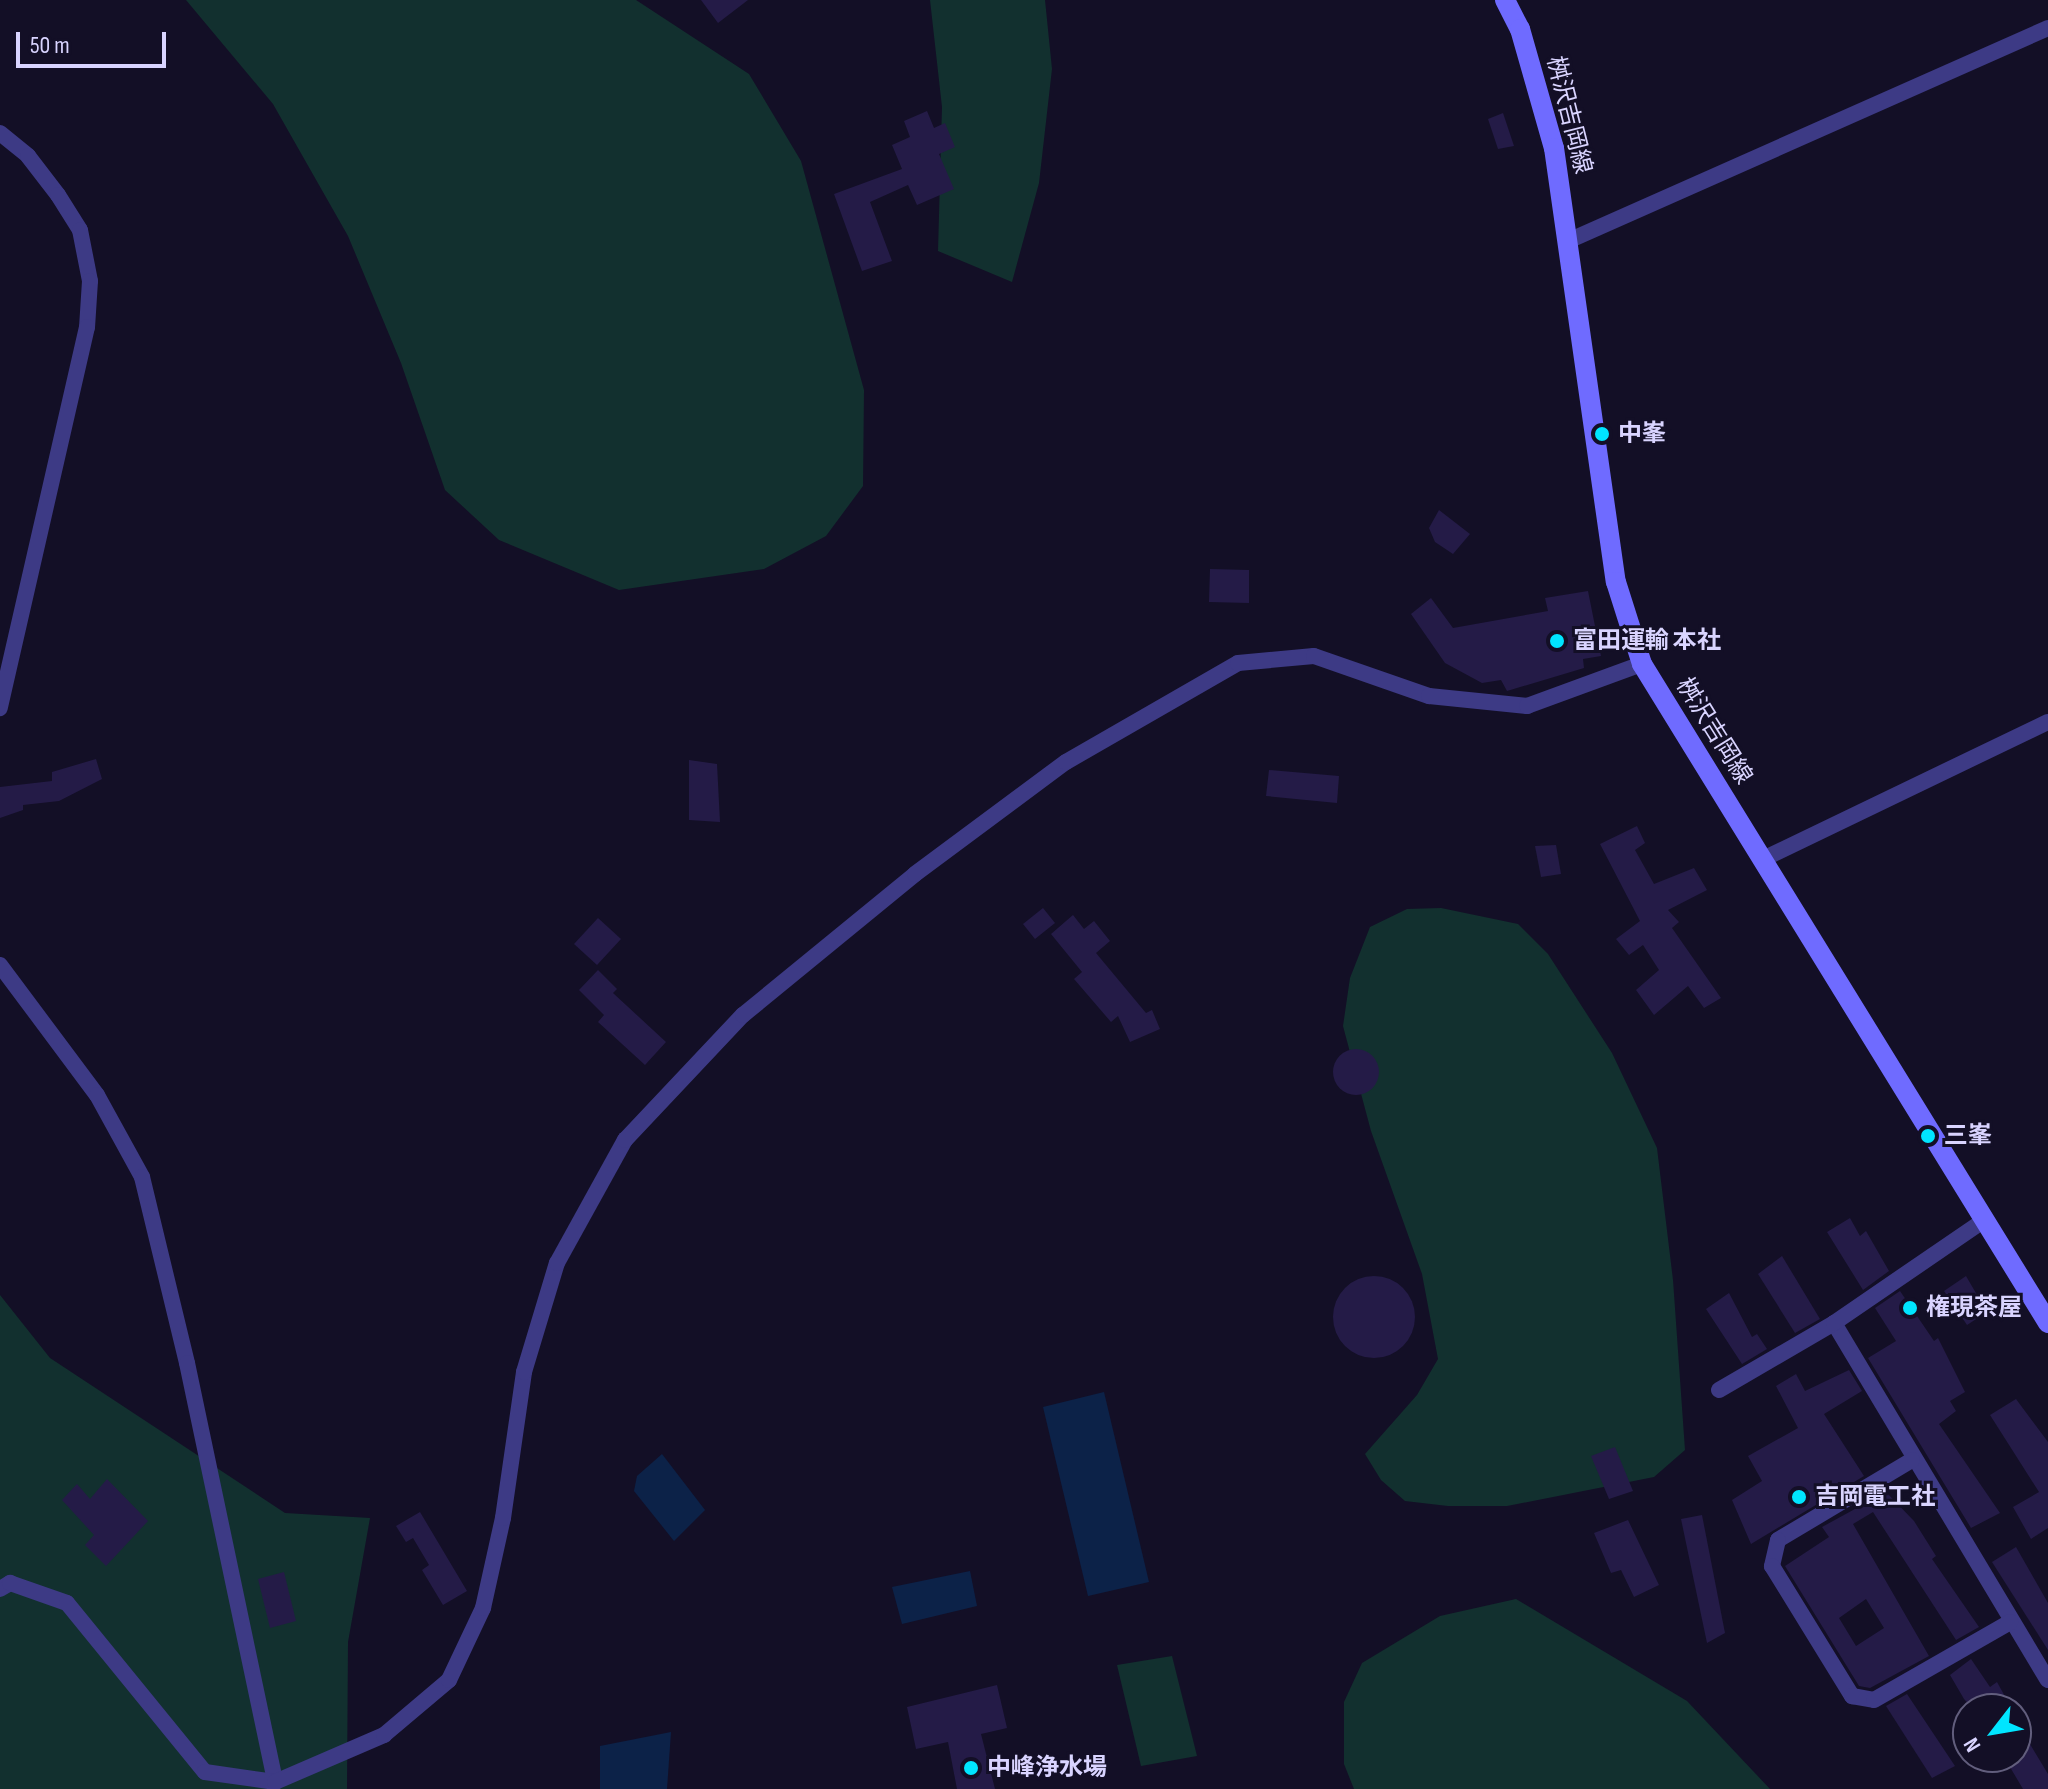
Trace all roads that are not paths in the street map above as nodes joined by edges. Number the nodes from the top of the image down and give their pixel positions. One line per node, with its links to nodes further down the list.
1 (1505, 0): 4 (main road, 桝沢吉岡線)
2 (2048, 28): 4 (street)
3 (0, 133): 6 (street)
4 (1568, 241): 5 (main road, 桝沢吉岡線)
5 (1642, 664): 8 (main road, 桝沢吉岡線); 18 (street)
6 (0, 708)
7 (2048, 722): 8 (street)
8 (1763, 859): 10 (main road, 桝沢吉岡線)
9 (0, 965): 18 (street)
10 (1983, 1221): 11 (street); 12 (main road, 桝沢吉岡線)
11 (1834, 1323): 13 (street); 14 (street)
12 (2048, 1323)
13 (1719, 1390)
14 (1912, 1460): 16 (street); 16 (street)
15 (0, 1589): 18 (street)
16 (2010, 1622): 17 (street)
17 (2048, 1680)
18 (275, 1782)

